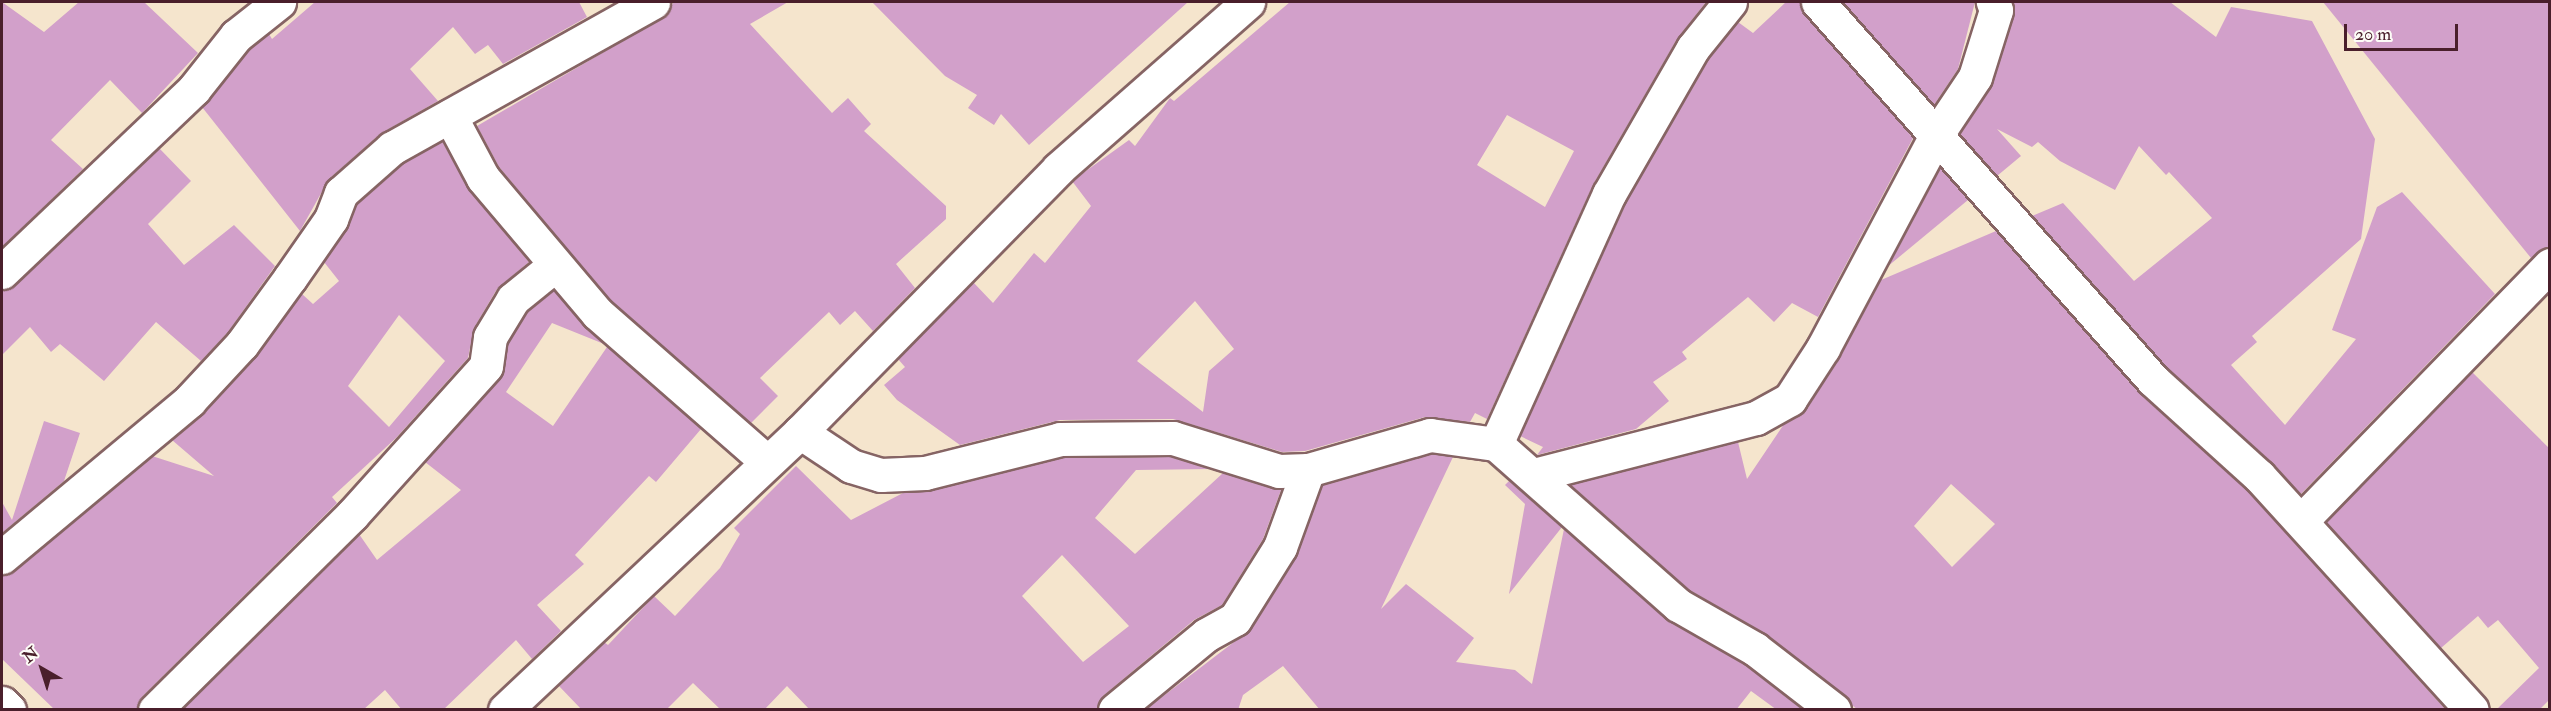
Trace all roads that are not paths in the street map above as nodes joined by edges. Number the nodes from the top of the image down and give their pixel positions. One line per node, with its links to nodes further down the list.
1 (279, 2): 11 (street)
2 (1248, 2): 12 (street)
3 (1730, 2): 13 (street)
4 (1818, 2): 8 (street)
5 (1993, 2): 8 (street)
6 (644, 4): 7 (street)
7 (450, 116): 9 (street); 18 (street)
8 (1935, 136): 16 (street); 17 (street)
9 (555, 265): 14 (street); 21 (street)
10 (2550, 265): 17 (street)
11 (2, 272)
12 (800, 432): 14 (street); 15 (street)
13 (1496, 444): 15 (street); 16 (street)
14 (767, 462): 22 (street)
15 (1308, 470): 23 (street)
16 (1534, 475): 24 (street)
17 (2301, 521): 25 (street)
18 (2, 557)
19 (2, 703): 20 (street)
20 (9, 710)
21 (155, 710)
22 (505, 710)
23 (1115, 710)
24 (1834, 710)
25 (2472, 710)

